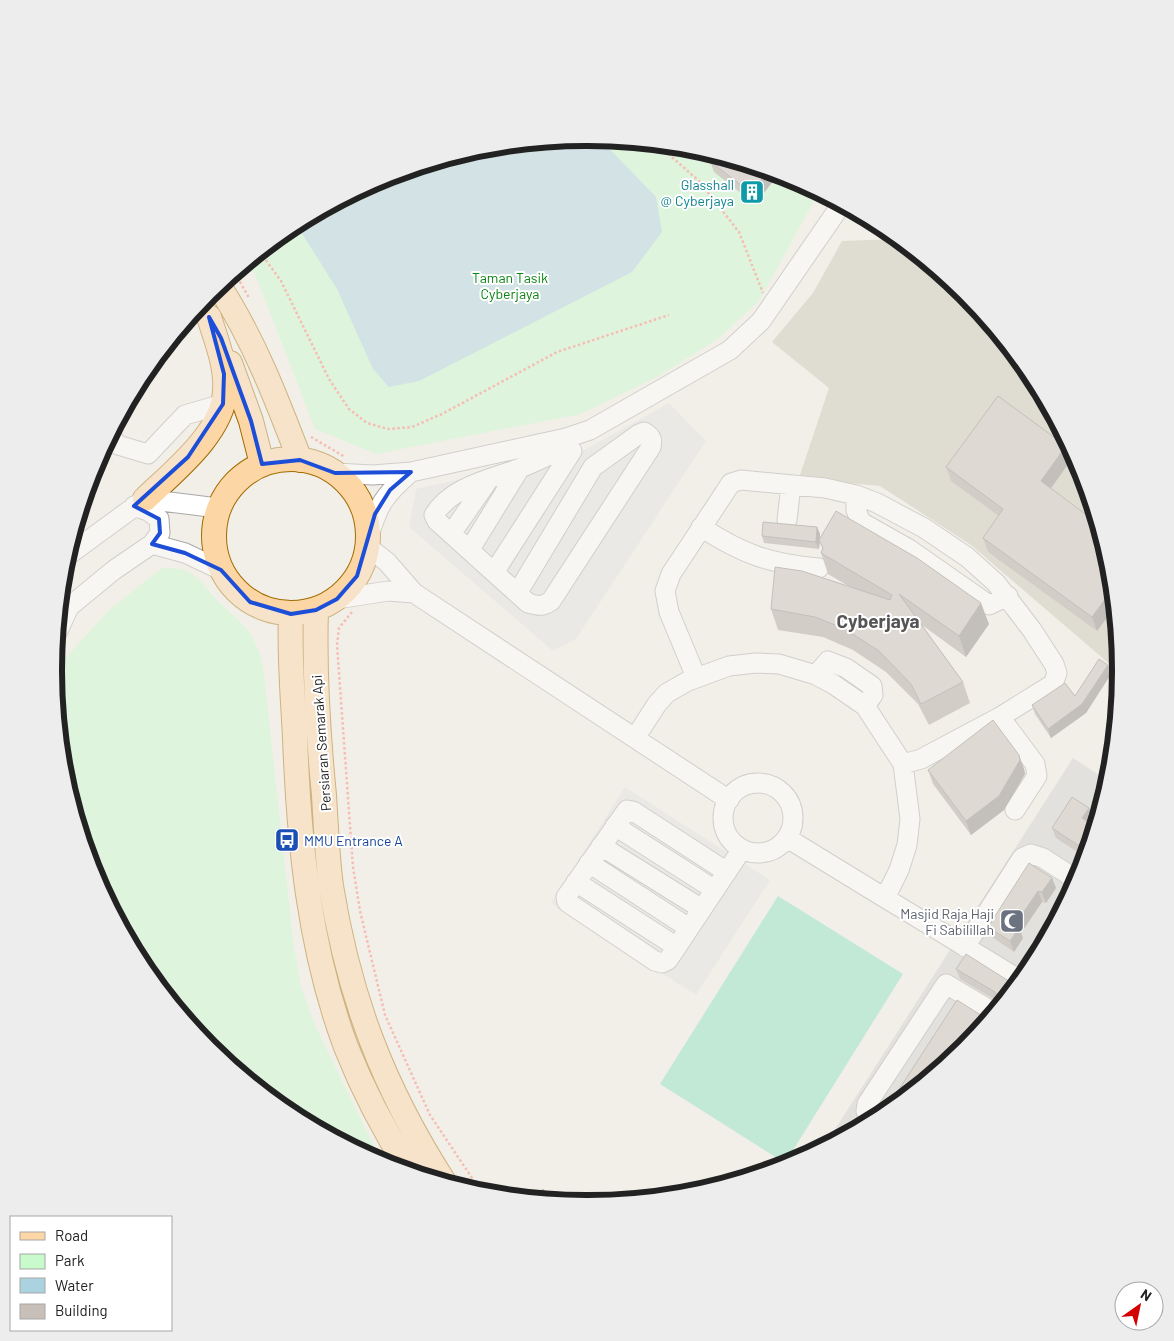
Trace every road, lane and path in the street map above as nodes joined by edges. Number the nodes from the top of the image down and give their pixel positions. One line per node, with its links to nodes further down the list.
1 (666, 152): 9 (path)
2 (838, 210): 9 (street)
3 (264, 257): 10 (path)
4 (238, 279): 6 (path)
5 (223, 293): 15 (main road)
6 (249, 298)
7 (205, 311): 11 (main road)
8 (206, 311): 16 (main road)
9 (765, 315): 14 (street)
10 (669, 316)
11 (223, 404): 13 (street); 24 (main road)
12 (310, 436): 17 (path)
13 (115, 442)
14 (568, 445): 18 (street); 19 (street); 20 (street); 35 (street)
15 (300, 460): 16 (main road); 17 (main road)
16 (262, 464): 25 (main road)
17 (342, 466): 20 (street); 30 (main road)
18 (594, 467): 36 (street); 36 (street)
19 (520, 468): 21 (street); 32 (street)
20 (411, 472): 30 (street)
21 (489, 479): 28 (street); 28 (street)
22 (791, 485): 23 (street); 26 (street); 27 (street)
23 (856, 495): 38 (street); 38 (street)
24 (139, 503): 25 (street); 29 (street); 31 (street)
25 (218, 508): 34 (main road)
26 (787, 520)
27 (702, 527): 33 (street); 44 (street)
28 (451, 534): 32 (street)
29 (152, 544): 34 (street); 40 (street)
30 (368, 544): 37 (street); 39 (main road)
31 (77, 549)
32 (470, 549): 35 (street)
33 (819, 568)
34 (221, 570): 43 (main road)
35 (495, 571): 36 (street)
36 (518, 592)
37 (414, 593): 39 (street); 46 (street)
38 (1008, 596): 45 (street)
39 (337, 599): 42 (main road)
40 (67, 602)
41 (360, 608): 69 (path)
42 (316, 610): 43 (main road); 68 (main road, Persiaran Semarak Api)
43 (291, 614): 67 (main road, Persiaran Semarak Api)
44 (696, 677): 46 (street); 47 (street)
45 (1000, 717): 47 (street); 49 (street)
46 (635, 738): 48 (street)
47 (903, 764): 60 (street)
48 (729, 800): 51 (street); 52 (street)
49 (1015, 810)
50 (615, 826): 53 (street); 55 (street); 59 (street)
51 (728, 836): 54 (street); 55 (street)
52 (787, 838): 54 (street); 60 (street)
53 (601, 846): 56 (street); 61 (street)
54 (742, 849): 57 (street)
55 (705, 858): 57 (street)
56 (589, 863): 62 (street); 62 (street)
57 (727, 872): 59 (street)
58 (1070, 875): 63 (street)
59 (715, 890): 61 (street)
60 (885, 898): 63 (street)
61 (702, 909): 62 (street)
62 (689, 928)
63 (965, 947): 64 (street)
64 (1013, 976)
65 (987, 1009): 66 (street)
66 (868, 1113)
67 (405, 1162)
68 (439, 1173)
69 (475, 1183)

